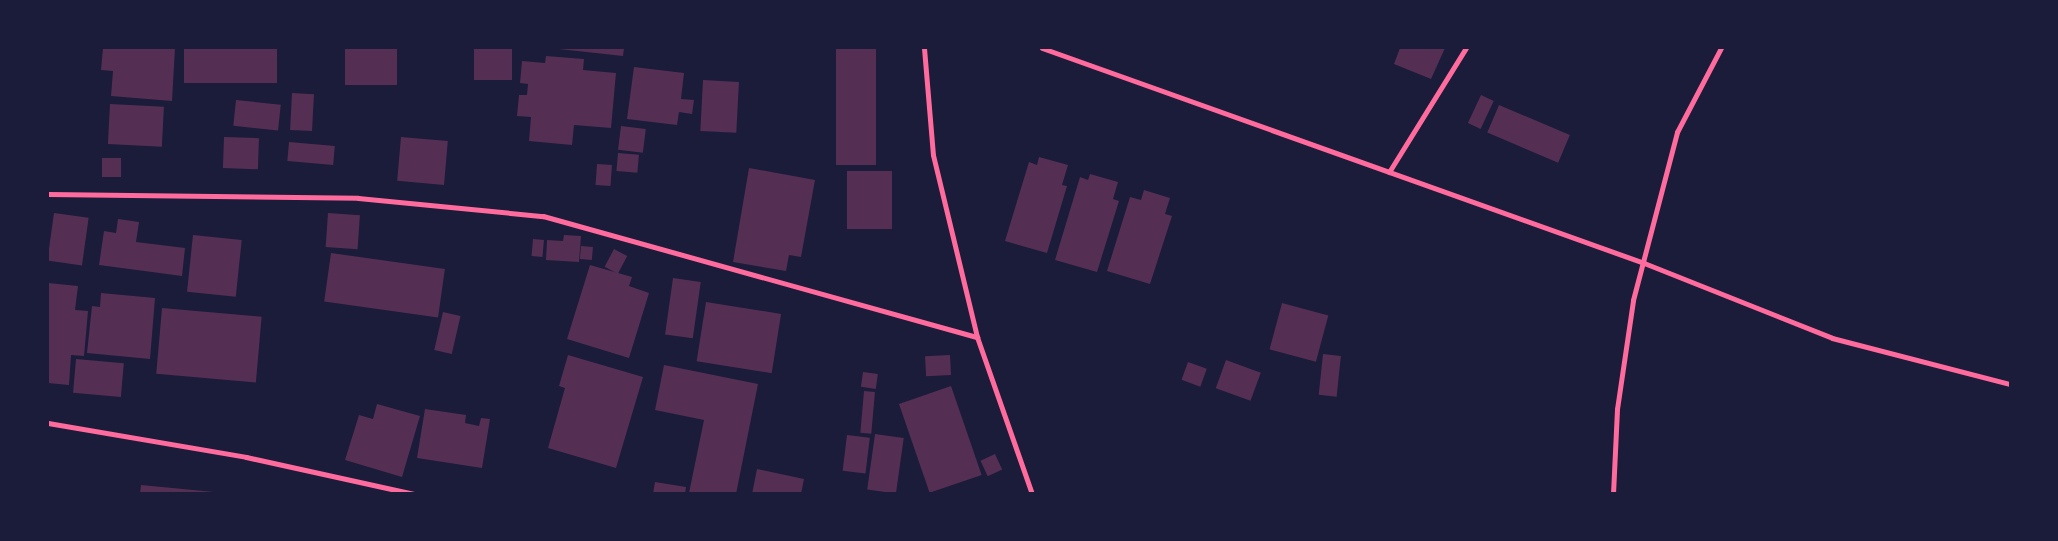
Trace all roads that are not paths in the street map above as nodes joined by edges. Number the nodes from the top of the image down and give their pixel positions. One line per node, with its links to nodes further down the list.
1 (924, 48): 8 (street)
2 (1042, 48): 5 (street)
3 (1466, 48): 5 (street)
4 (1722, 48): 7 (street)
5 (1389, 172): 7 (street)
6 (48, 194): 8 (street)
7 (1644, 263): 9 (street); 13 (street)
8 (977, 337): 12 (street)
9 (2010, 384)
10 (48, 423): 11 (street)
11 (414, 494)
12 (1032, 494)
13 (1613, 494)

